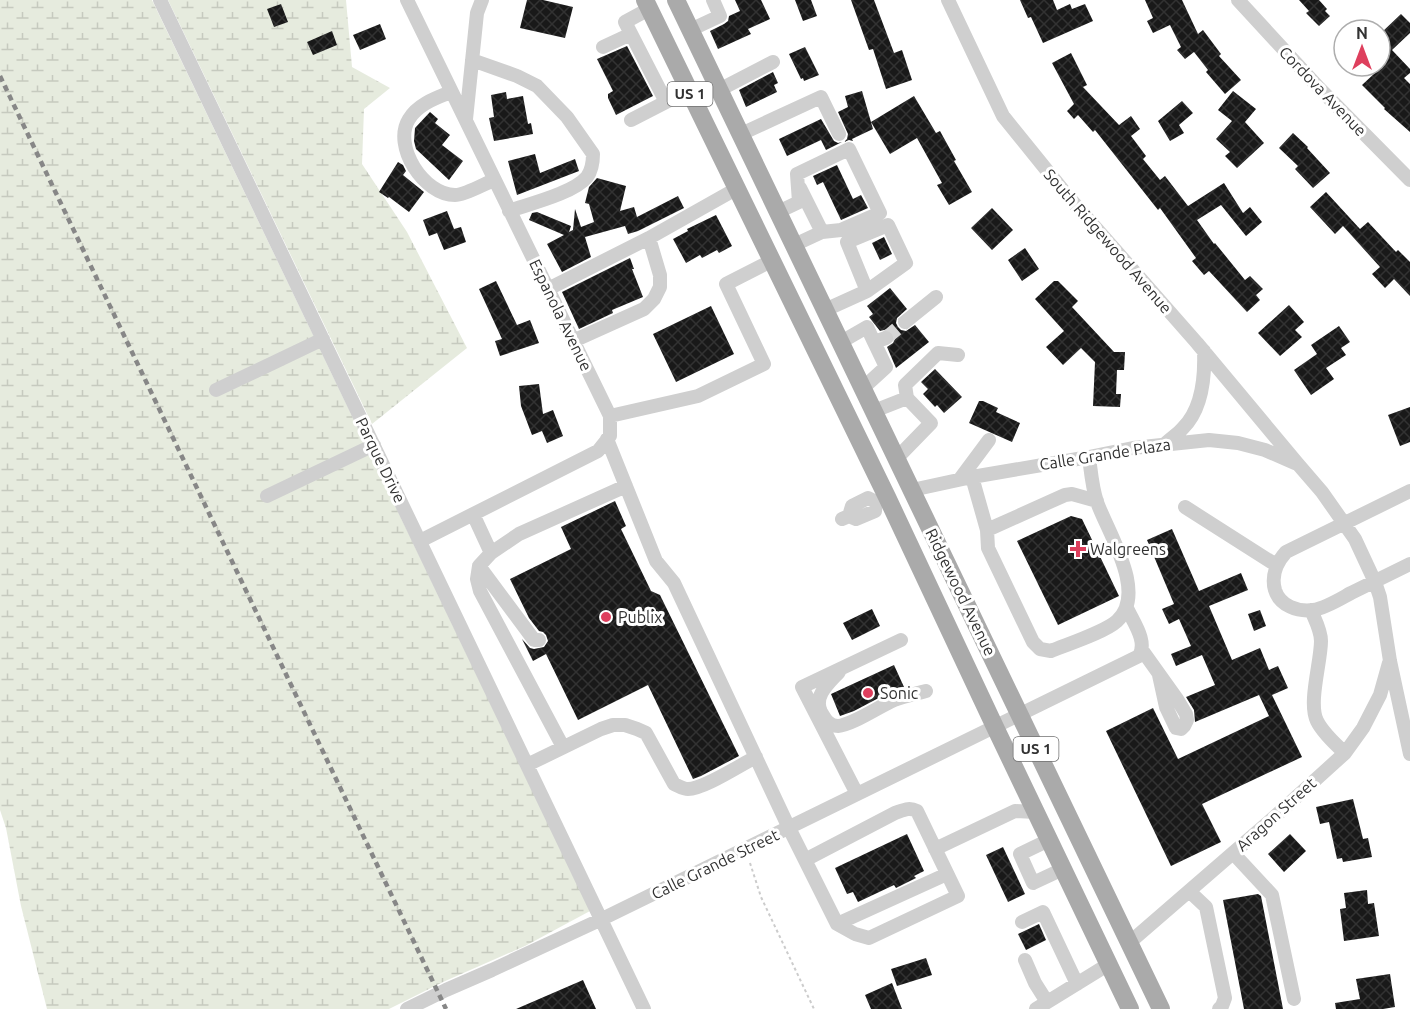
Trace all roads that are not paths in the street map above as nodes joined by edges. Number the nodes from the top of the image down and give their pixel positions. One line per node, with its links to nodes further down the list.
1 (160, 0): 38 (street, Parque Drive)
2 (407, 0): 16 (street, Espanola Avenue)
3 (482, 0): 12 (street)
4 (676, 0): 9 (main road, US 1)
5 (713, 0): 9 (street)
6 (948, 0): 41 (street, South Ridgewood Avenue)
7 (1238, 0): 23 (street, Cordova Avenue)
8 (647, 5): 10 (street); 15 (main road, US 1)
9 (690, 30): 14 (main road, US 1)
10 (631, 34): 11 (street); 17 (street)
11 (603, 47)
12 (472, 60): 19 (street); 26 (street)
13 (773, 62): 14 (street)
14 (719, 90): 20 (main road, US 1)
15 (688, 91): 17 (street); 25 (main road, US 1)
16 (451, 92): 19 (street, Espanola Avenue); 22 (street)
17 (666, 102): 18 (street)
18 (631, 120)
19 (465, 121): 22 (street, Espanola Avenue)
20 (741, 134): 21 (street); 27 (main road, Ridgewood Avenue / US 1)
21 (839, 134)
22 (494, 180): 26 (street, Espanola Avenue)
23 (1410, 180)
24 (797, 182): 27 (street); 28 (street); 28 (street)
25 (736, 189): 29 (street); 31 (main road, Ridgewood Avenue / US 1)
26 (509, 211): 33 (street, Espanola Avenue)
27 (778, 212): 30 (main road, Ridgewood Avenue / US 1)
28 (822, 232): 30 (street)
29 (649, 238): 33 (street); 39 (street)
30 (794, 245): 32 (main road, Ridgewood Avenue / US 1)
31 (771, 261): 32 (main road); 47 (street); 60 (main road, Ridgewood Avenue / US 1)
32 (811, 281): 36 (main road, Ridgewood Avenue / US 1)
33 (548, 290): 39 (street, Espanola Avenue)
34 (867, 291): 34 (street); 36 (street)
35 (936, 297): 37 (street)
36 (825, 310): 40 (main road, Ridgewood Avenue / US 1)
37 (904, 322)
38 (322, 339): 44 (street); 51 (street, Parque Drive)
39 (573, 341): 47 (street, Espanola Avenue)
40 (841, 342): 43 (main road, Ridgewood Avenue / US 1); 43 (street)
41 (1204, 351): 50 (street); 54 (street, South Ridgewood Avenue)
42 (958, 355): 45 (street)
43 (862, 388): 46 (main road, Ridgewood Avenue / US 1)
44 (216, 390)
45 (907, 398): 46 (street); 53 (street)
46 (874, 411): 53 (main road, Ridgewood Avenue / US 1)
47 (610, 416): 48 (street)
48 (607, 439): 56 (street); 63 (street)
49 (989, 440): 55 (street)
50 (1165, 444): 52 (street, Calle Grande Plaza); 54 (street, Calle Grande Plaza)
51 (374, 445): 59 (street); 67 (street, Parque Drive)
52 (1089, 457): 55 (street, Calle Grande Plaza); 61 (street)
53 (897, 458): 57 (main road, Ridgewood Avenue / US 1)
54 (1297, 463): 65 (street, South Ridgewood Avenue)
55 (966, 478): 57 (street, Calle Grande Plaza); 66 (street)
56 (626, 486): 68 (street); 87 (street)
57 (912, 489): 82 (main road, Ridgewood Avenue / US 1)
58 (1410, 491): 65 (street)
59 (267, 496)
60 (881, 500): 64 (street); 83 (main road, Ridgewood Avenue / US 1)
61 (1097, 501): 66 (street); 73 (street)
62 (1185, 507): 71 (street)
63 (472, 514): 67 (street); 68 (street)
64 (846, 517)
65 (1345, 523): 71 (street); 72 (street, South Ridgewood Avenue)
66 (987, 530): 73 (street)
67 (420, 541): 88 (street, Parque Drive)
68 (490, 553): 70 (street)
69 (1410, 564): 72 (street)
70 (479, 566): 75 (street); 84 (street)
71 (1276, 566): 74 (street)
72 (1375, 582): 74 (street); 78 (street, South Ridgewood Avenue)
73 (1127, 608): 77 (street)
74 (1311, 610): 85 (street)
75 (539, 640)
76 (901, 640): 79 (street)
77 (1142, 650): 80 (street); 82 (street, Calle Grande Street)
78 (1390, 661): 85 (street, Aragon Street); 86 (street, South Ridgewood Avenue)
79 (842, 668): 81 (street); 89 (street)
80 (1159, 675)
81 (926, 691)
82 (1020, 715): 83 (street, Calle Grande Street); 102 (main road, Ridgewood Avenue / US 1)
83 (995, 727): 89 (street, Calle Grande Street); 90 (main road, Ridgewood Avenue / US 1)
84 (562, 747): 87 (street); 88 (street)
85 (1345, 753): 94 (street, Aragon Street)
86 (1410, 754)
87 (756, 757): 91 (street)
88 (527, 765): 99 (street, Parque Drive)
89 (857, 794): 91 (street, Calle Grande Street)
90 (1035, 812): 92 (main road, Ridgewood Avenue / US 1); 93 (street)
91 (789, 828): 95 (street); 99 (street, Calle Grande Street)
92 (1049, 840): 96 (main road, Ridgewood Avenue / US 1); 96 (street)
93 (935, 849): 95 (street); 97 (street)
94 (1233, 853): 98 (street, Aragon Street); 106 (street)
95 (805, 860): 101 (street)
96 (1063, 869): 104 (main road, Ridgewood Avenue / US 1)
97 (947, 874): 101 (street); 101 (street)
98 (1189, 891): 102 (street, Aragon Street); 112 (street)
99 (602, 919): 108 (street, Calle Grande Street); 109 (street, Parque Drive)
100 (1022, 922): 105 (street)
101 (837, 924)
102 (1129, 943): 111 (main road, Ridgewood Avenue / US 1)
103 (1025, 960): 107 (street)
104 (1109, 964): 105 (street); 110 (main road, Ridgewood Avenue / US 1)
105 (1077, 984): 107 (street)
106 (1294, 999)
107 (1042, 1006)
108 (407, 1009)
109 (644, 1009)
110 (1129, 1009)
111 (1161, 1009)
112 (1219, 1009)

